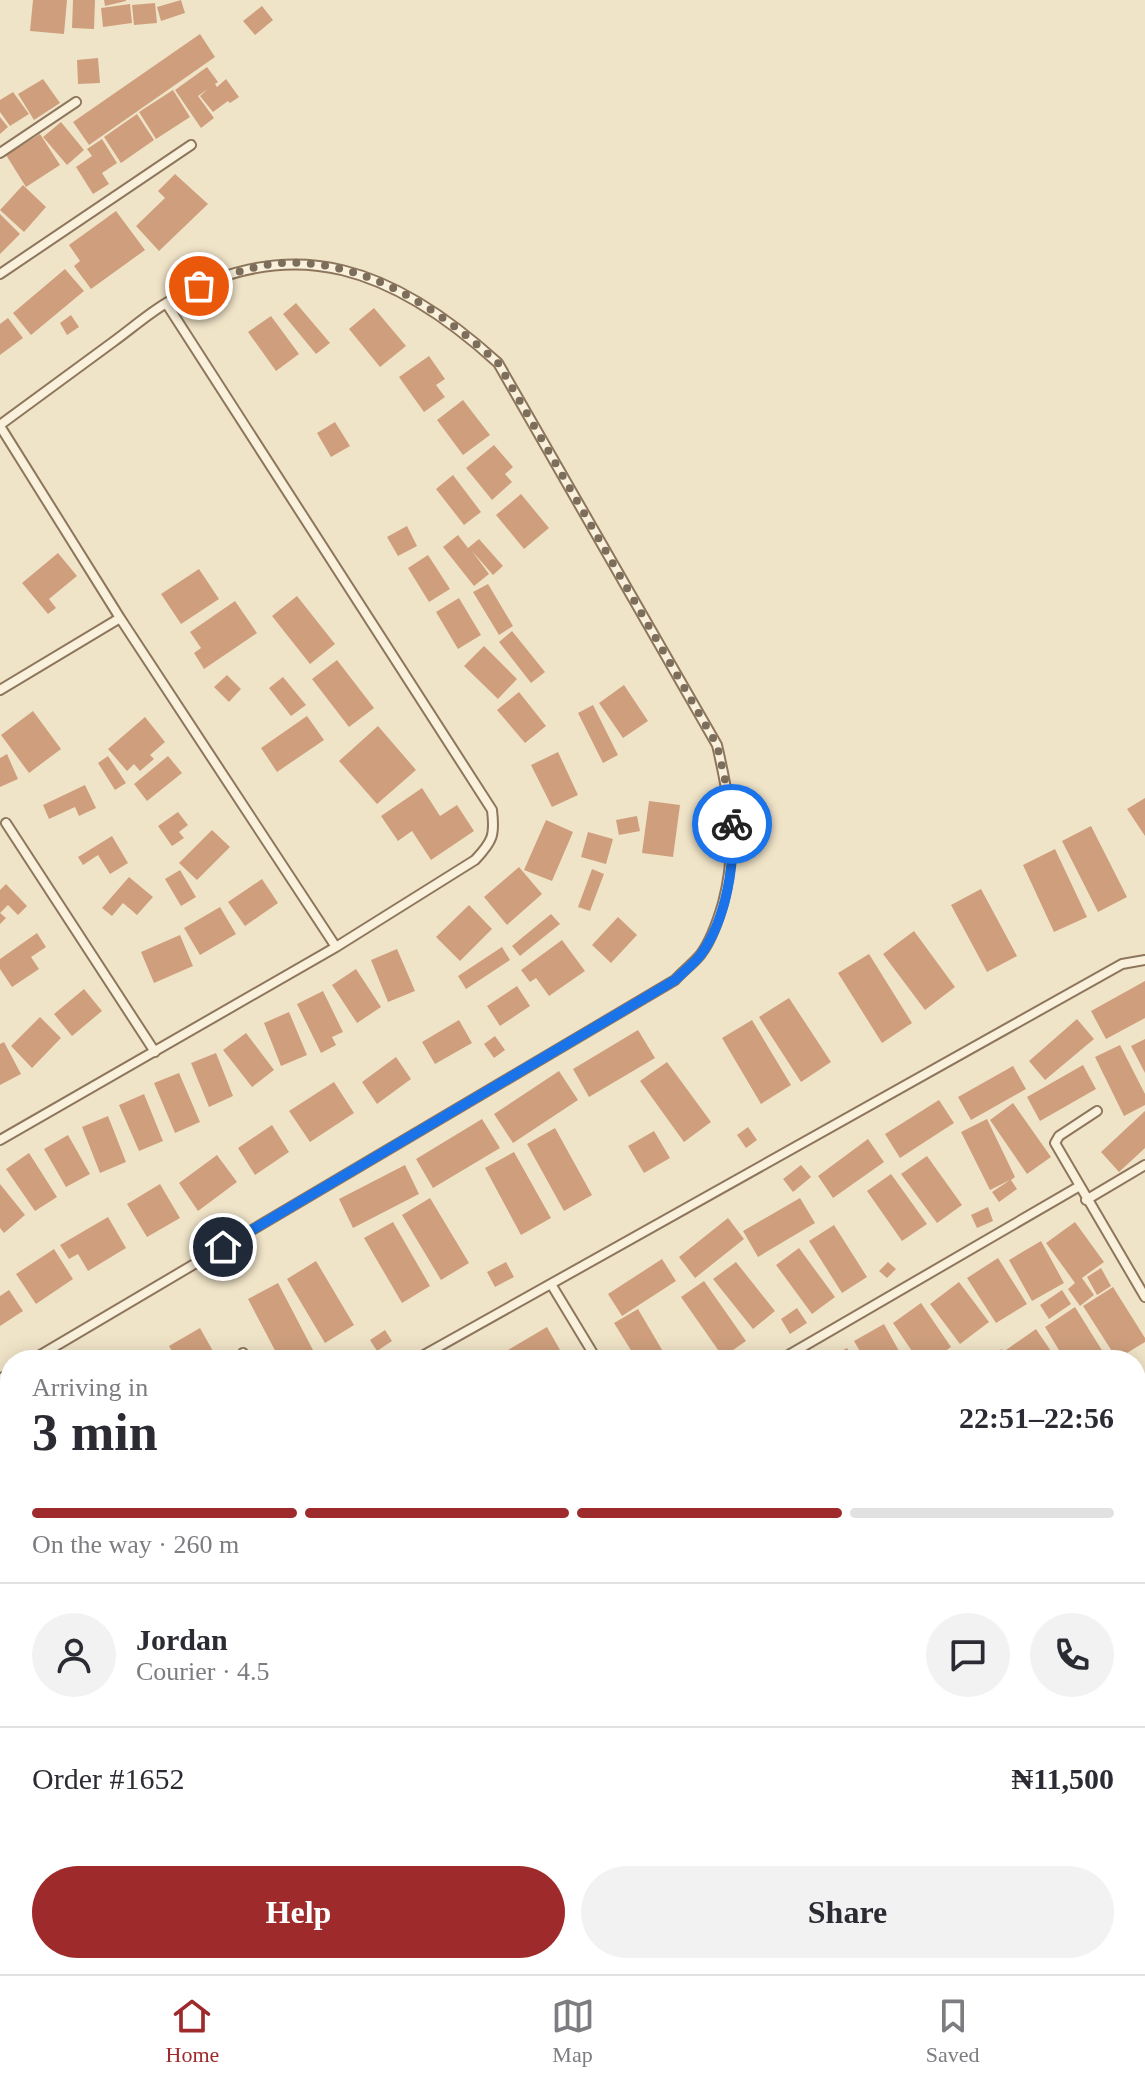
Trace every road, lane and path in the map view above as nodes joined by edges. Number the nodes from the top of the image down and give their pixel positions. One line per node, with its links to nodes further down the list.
1 (76, 102): 3 (lane)
2 (191, 145): 4 (lane)
3 (0, 153)
4 (0, 274)
5 (166, 303): 6 (lane); 10 (lane); 20 (lane)
6 (0, 426): 7 (lane)
7 (120, 618): 8 (lane); 10 (lane)
8 (0, 690)
9 (6, 823): 12 (lane)
10 (336, 947): 12 (lane)
11 (1145, 960): 18 (lane)
12 (155, 1052): 14 (lane)
13 (1097, 1111): 16 (lane)
14 (0, 1140)
15 (1145, 1165): 17 (lane)
16 (1078, 1187): 17 (lane); 23 (lane)
17 (1086, 1200): 19 (lane)
18 (551, 1284): 21 (lane); 22 (lane)
19 (1145, 1297)
20 (49, 1350)
21 (433, 1350)
22 (591, 1350)
23 (797, 1350)

